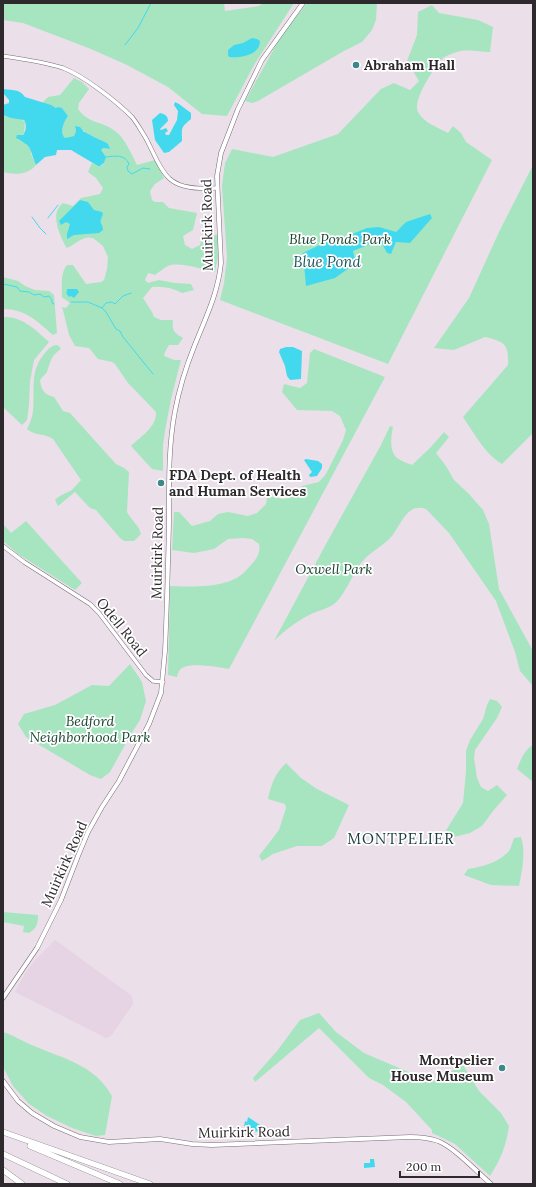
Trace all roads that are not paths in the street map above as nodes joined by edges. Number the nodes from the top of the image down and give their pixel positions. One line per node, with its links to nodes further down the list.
1 (303, 3): 3 (main road, Muirkirk Road)
2 (3, 56): 3 (street)
3 (217, 188): 5 (main road, Muirkirk Road)
4 (3, 546): 5 (street, Odell Road)
5 (163, 682): 6 (main road, Muirkirk Road)
6 (3, 998)
7 (3, 1081): 16 (main road, Muirkirk Road)
8 (3, 1133): 14 (highway); 15 (highway)
9 (3, 1154): 13 (highway)
10 (3, 1171): 11 (highway); 12 (highway)
11 (16, 1184)
12 (22, 1184)
13 (67, 1184)
14 (120, 1184)
15 (150, 1184)
16 (491, 1184)

